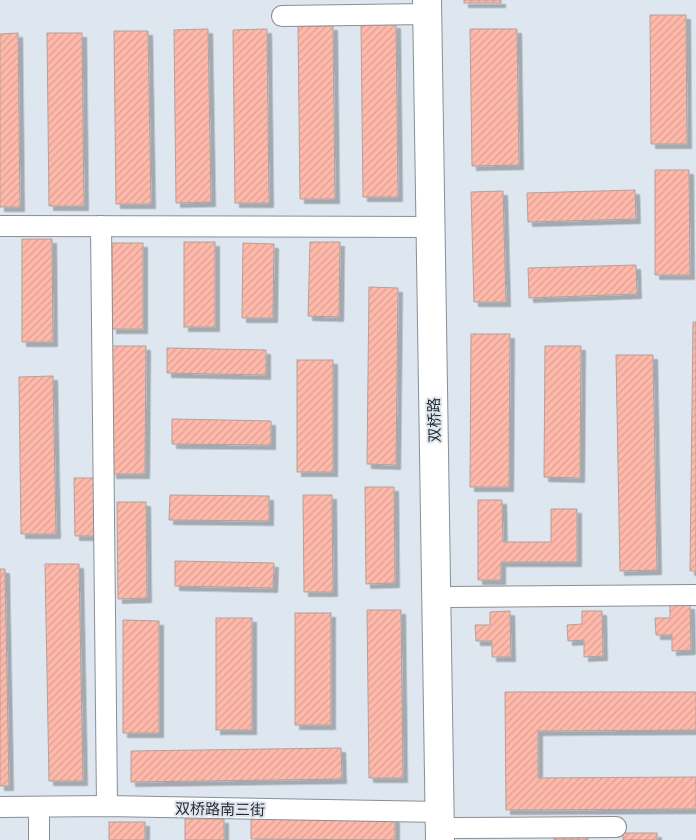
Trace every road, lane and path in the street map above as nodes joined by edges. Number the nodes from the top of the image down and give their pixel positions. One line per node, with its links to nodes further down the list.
1 (432, 5): 2 (street); 5 (main road, 双桥路); 7 (main road, 双桥路)
2 (282, 16)
3 (0, 226): 4 (street)
4 (101, 226): 5 (street); 8 (street)
5 (430, 227): 12 (main road, 双桥路)
6 (696, 595): 7 (street)
7 (451, 597): 12 (main road, 双桥路)
8 (107, 806): 10 (street, 双桥路南三街); 12 (street, 双桥路南三街)
9 (0, 807): 10 (street, 双桥路南三街)
10 (39, 807): 13 (street)
11 (616, 826): 12 (street, 双桥路南三街)
12 (446, 830)
13 (39, 840)

